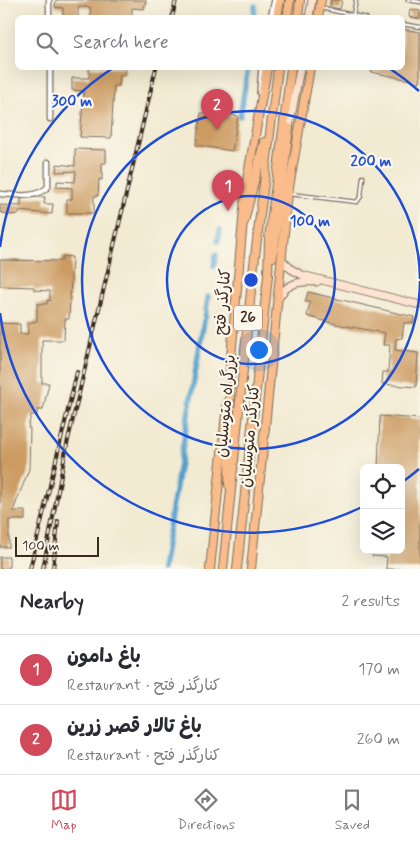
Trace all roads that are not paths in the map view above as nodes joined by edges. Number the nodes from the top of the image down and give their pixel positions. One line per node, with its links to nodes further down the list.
1 (49, 0): 11 (street)
2 (275, 0): 12 (street)
3 (280, 0): 13 (main road)
4 (290, 0): 14 (main road)
5 (300, 0): 15 (main road)
6 (312, 0): 16 (main road)
7 (356, 0): 17 (lane)
8 (408, 0): 9 (lane)
9 (420, 2)
10 (321, 4): 17 (lane)
11 (49, 15)
12 (272, 15)
13 (278, 15)
14 (288, 15)
15 (298, 15)
16 (310, 15)
17 (353, 15)
18 (405, 24): 19 (lane)
19 (420, 27)
20 (50, 70): 29 (street)
21 (262, 70): 27 (street)
22 (267, 70): 27 (main road, کنارگذر فتح)
23 (278, 70): 28 (main road, بزرگراه متوسلیان / 26)
24 (290, 70): 37 (main road, بزرگراه متوسلیان / 26)
25 (300, 70): 30 (main road)
26 (310, 70): 34 (main road, کنارگذر متوسلیان)
27 (259, 107): 35 (main road, کنارگذر فتح)
28 (271, 116): 35 (main road); 42 (main road, بزرگراه متوسلیان / 26)
29 (50, 119)
30 (290, 128): 37 (main road)
31 (48, 162): 33 (street)
32 (363, 177): 34 (lane)
33 (0, 194)
34 (288, 194): 36 (main road, کنارگذر متوسلیان)
35 (244, 222): 41 (main road, کنارگذر فتح)
36 (282, 260): 38 (main road); 39 (main road, کنارگذر متوسلیان)
37 (268, 276): 45 (main road, بزرگراه متوسلیان / 26)
38 (327, 283): 39 (main road); 40 (main road)
39 (276, 301): 46 (main road, کنارگذر متوسلیان)
40 (420, 305)
41 (230, 375): 42 (main road); 43 (main road, کنارگذر فتح)
42 (230, 499): 44 (main road, بزرگراه متوسلیان / 26)
43 (210, 569)
44 (223, 569)
45 (237, 569)
46 (251, 569)

